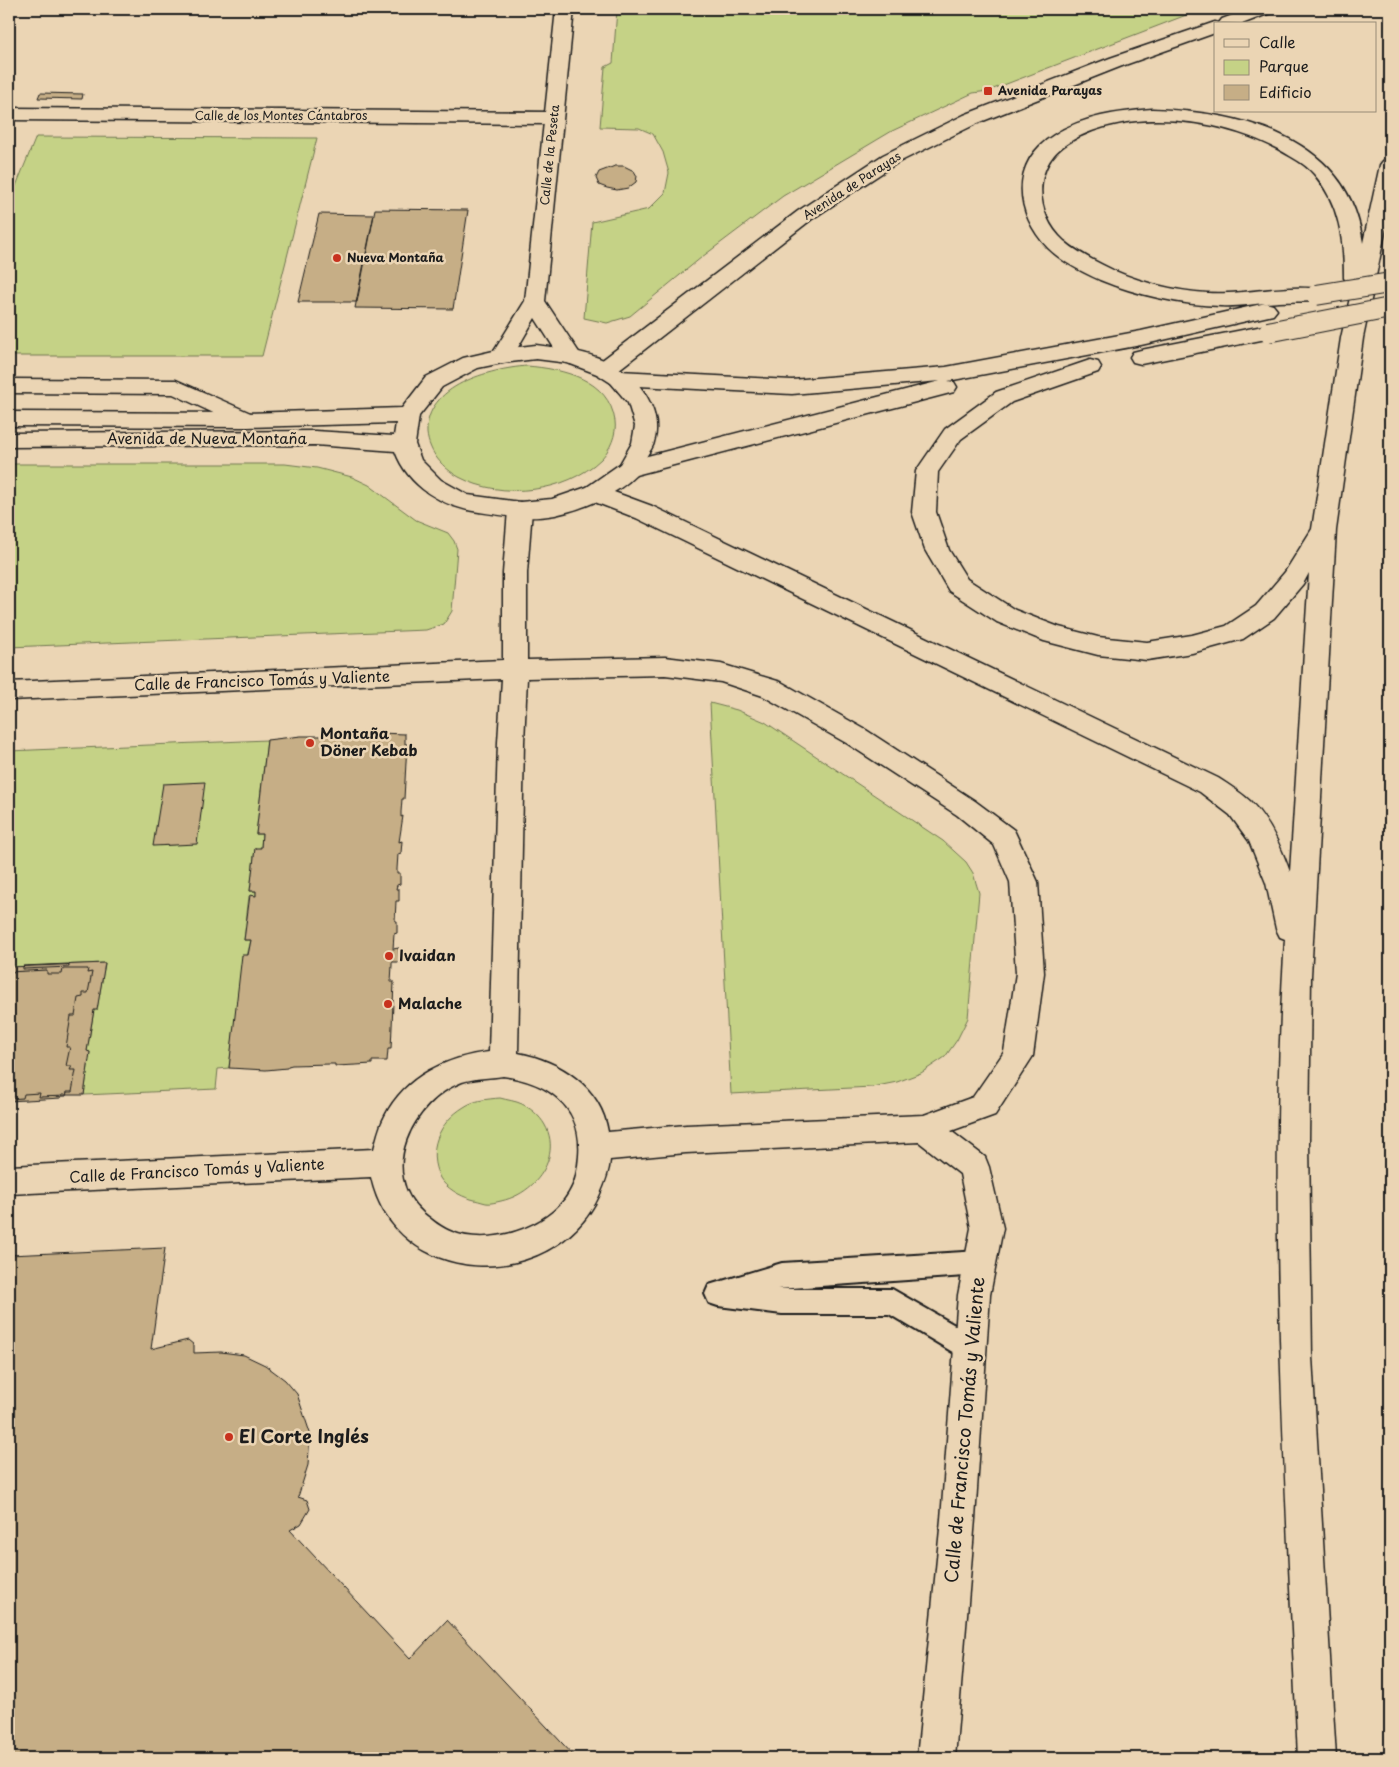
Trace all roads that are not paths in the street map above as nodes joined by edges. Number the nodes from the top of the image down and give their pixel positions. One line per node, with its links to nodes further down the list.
1 (565, 9): 8 (main road, Calle de la Peseta)
2 (1255, 9): 4 (main road, Avenida de Parayas)
3 (1264, 9): 5 (main road)
4 (1229, 22)
5 (1231, 22)
6 (1214, 28): 18 (main road, Avenida de Parayas)
7 (9, 114): 8 (main road, Calle de los Montes Cántabros)
8 (553, 118): 11 (main road, Calle de la Peseta)
9 (1390, 165): 14 (main road)
10 (1390, 283): 12 (main road, bridge)
11 (535, 301): 15 (main road, Calle de la Peseta); 16 (main road)
12 (1273, 302): 14 (main road); 18 (main road)
13 (1390, 308): 17 (main road, bridge)
14 (1352, 338): 28 (main road)
15 (502, 356): 16 (main road); 20 (main road)
16 (571, 357): 18 (main road)
17 (1090, 367): 25 (main road); 28 (main road)
18 (612, 373): 25 (main road)
19 (9, 386): 22 (main road, Avenida de Nueva Montaña)
20 (408, 415): 22 (main road, Avenida de Nueva Montaña); 24 (main road)
21 (9, 419): 22 (main road, Avenida de Nueva Montaña)
22 (247, 420)
23 (9, 440): 24 (main road, Avenida de Nueva Montaña)
24 (404, 444): 27 (main road)
25 (628, 469): 26 (main road)
26 (595, 493): 27 (main road); 31 (main road)
27 (520, 510): 29 (main road)
28 (1324, 530): 31 (main road)
29 (515, 669): 30 (main road, Calle de Francisco Tomás y Valiente); 32 (main road); 33 (main road, Calle de Francisco Tomás y Valiente)
30 (9, 691)
31 (1297, 976): 39 (main road)
32 (503, 1063): 34 (main road); 35 (main road)
33 (924, 1128): 34 (main road, Calle de Francisco Tomás y Valiente); 37 (main road, Calle de Francisco Tomás y Valiente)
34 (597, 1147): 35 (main road)
35 (386, 1162): 36 (main road, Calle de Francisco Tomás y Valiente)
36 (9, 1180)
37 (980, 1263): 38 (main road, Calle de Francisco Tomás y Valiente); 38 (lane)
38 (970, 1348): 40 (main road, Calle de Francisco Tomás y Valiente)
39 (1314, 1694): 41 (main road); 42 (main road)
40 (936, 1758)
41 (1317, 1758)
42 (1323, 1758)

